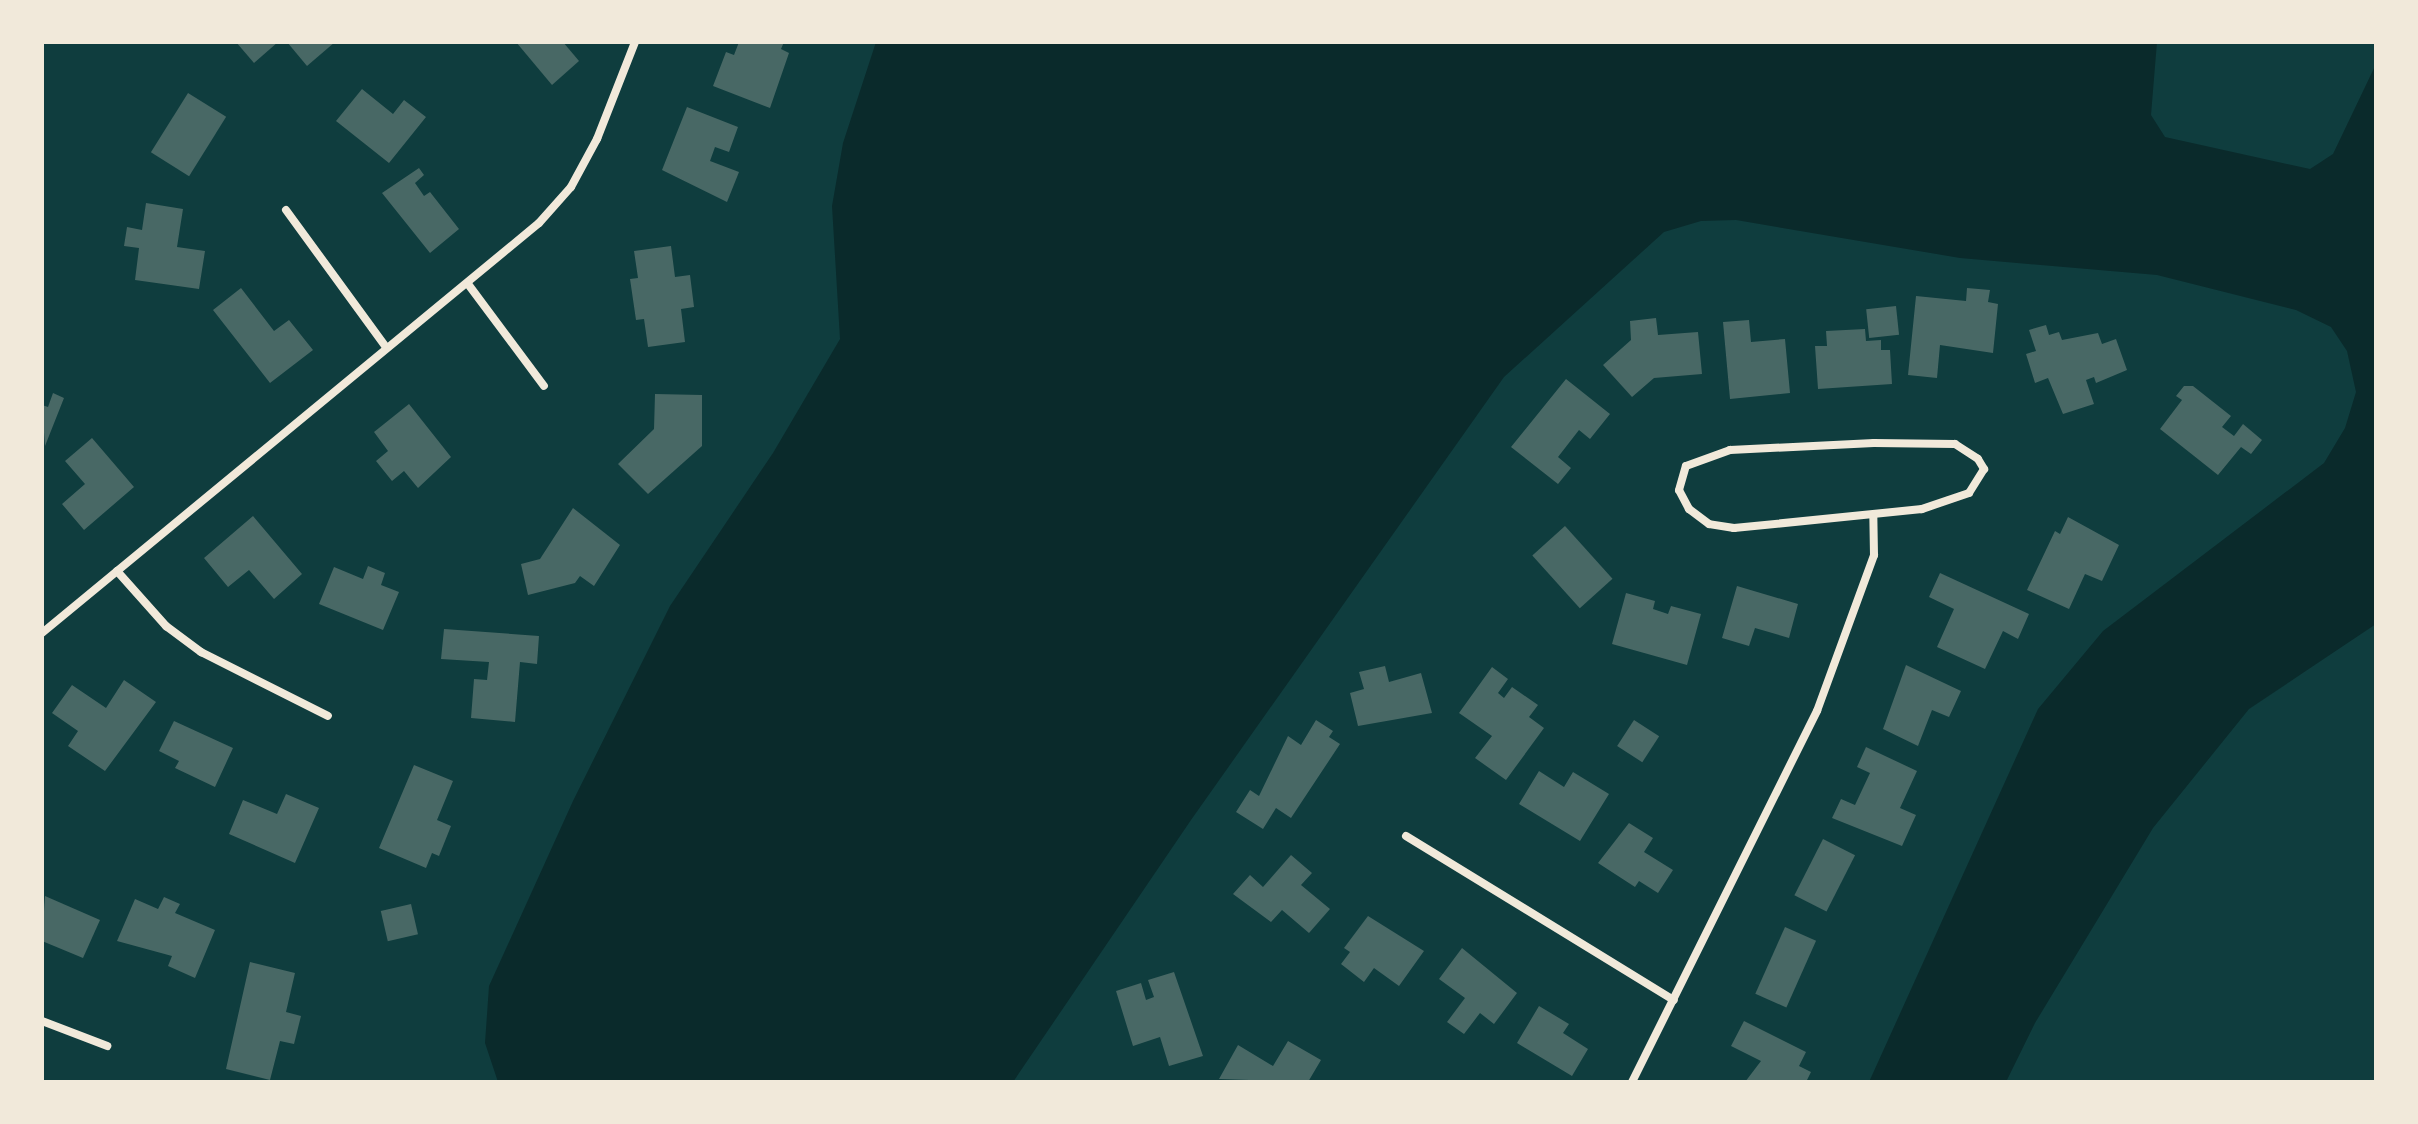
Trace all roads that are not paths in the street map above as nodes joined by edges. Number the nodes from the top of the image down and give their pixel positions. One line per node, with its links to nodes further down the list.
1 (635, 42): 3 (street)
2 (286, 210): 4 (street)
3 (468, 284): 4 (street); 5 (street)
4 (386, 347): 7 (street)
5 (544, 386)
6 (1873, 516): 6 (street); 11 (street)
7 (117, 571): 8 (street); 9 (street)
8 (43, 628)
9 (328, 716)
10 (1406, 836): 11 (street)
11 (1674, 1000): 14 (street)
12 (42, 1021): 13 (street)
13 (107, 1046)
14 (1632, 1082)

